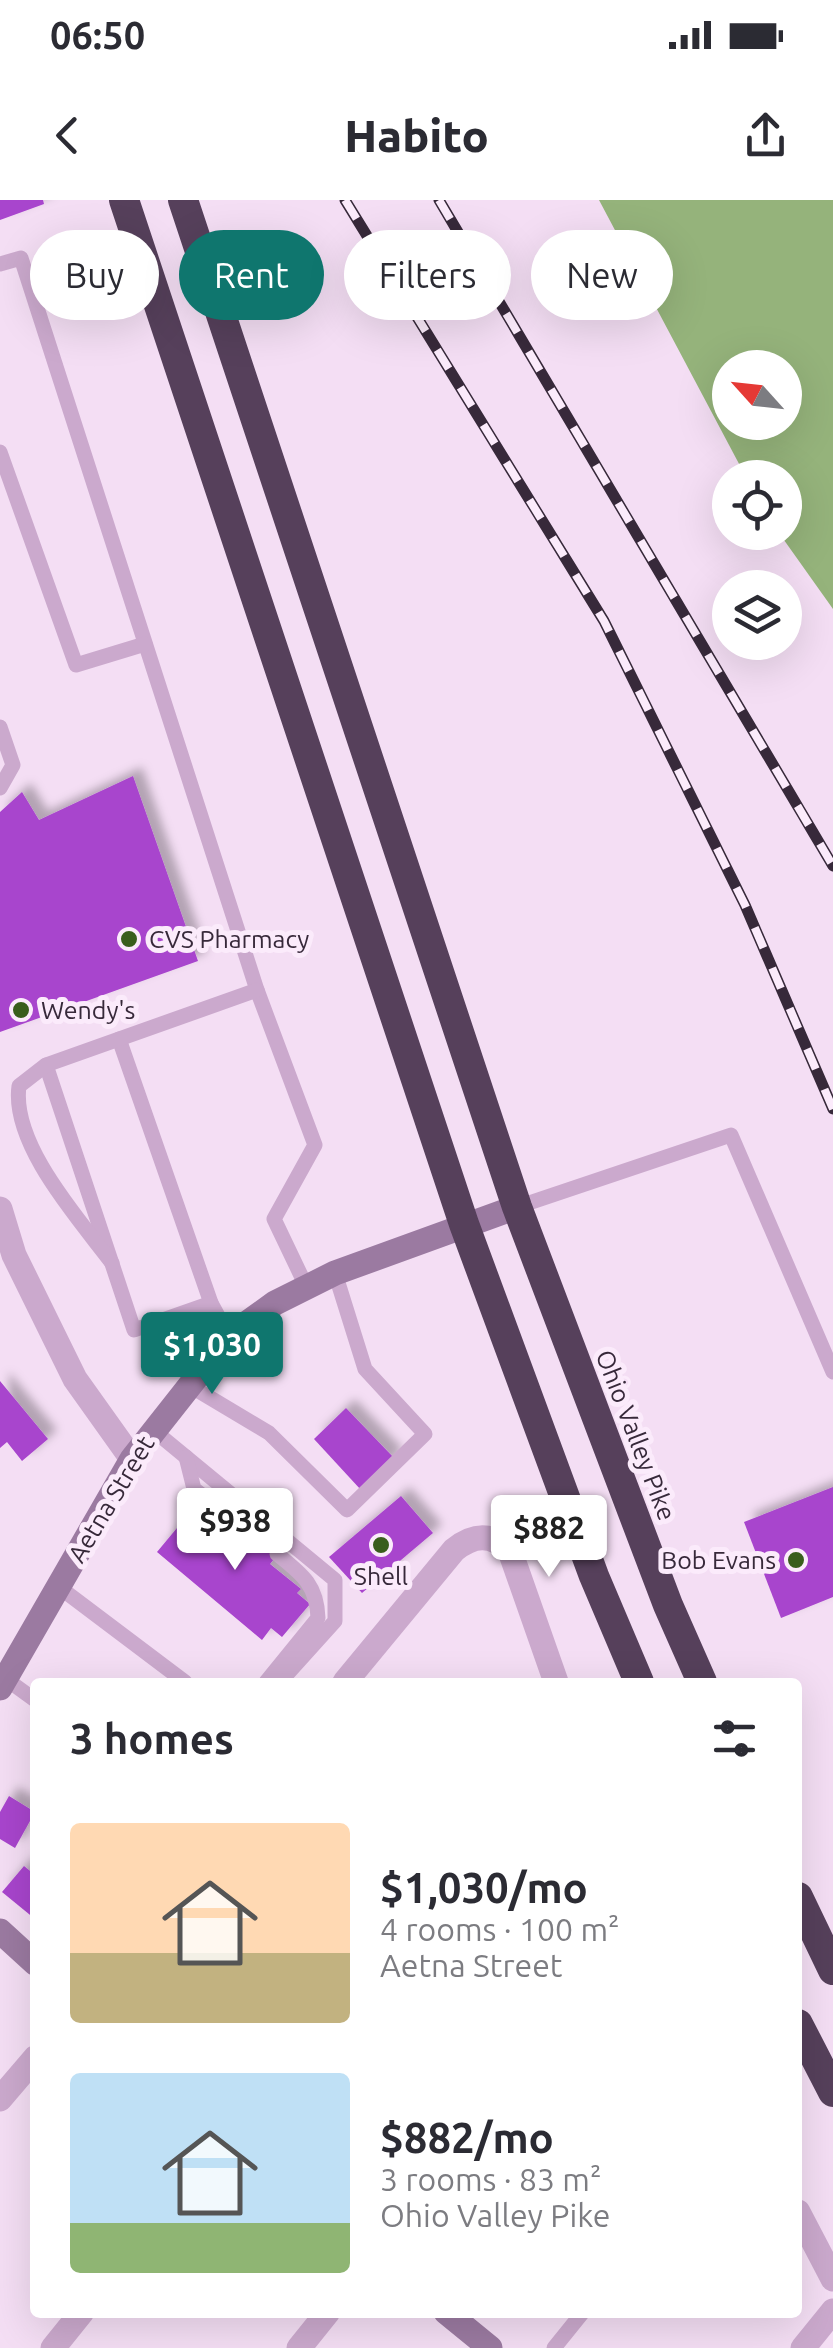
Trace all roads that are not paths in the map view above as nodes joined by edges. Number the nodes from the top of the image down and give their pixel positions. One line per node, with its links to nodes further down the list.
1 (124, 200): 13 (highway)
2 (183, 200): 11 (highway, Ohio Valley Pike)
3 (0, 264): 5 (lane)
4 (0, 452): 5 (lane)
5 (144, 644): 8 (lane)
6 (0, 727): 7 (lane)
7 (0, 788)
8 (257, 990): 9 (lane); 17 (lane)
9 (120, 1039): 10 (lane); 18 (lane)
10 (46, 1065): 15 (lane); 15 (lane)
11 (517, 1206): 13 (street, Aetna Street); 20 (lane); 34 (highway, Ohio Valley Pike)
12 (0, 1209): 14 (street)
13 (464, 1224): 16 (street, Aetna Street); 33 (highway)
14 (7, 1261): 24 (street)
15 (112, 1264): 18 (lane)
16 (335, 1273): 17 (street, Aetna Street); 21 (lane)
17 (306, 1286): 19 (street, Aetna Street)
18 (211, 1303): 19 (lane)
19 (229, 1336): 21 (street, Aetna Street)
20 (833, 1372)
21 (187, 1384): 22 (street, Aetna Street)
22 (152, 1429): 23 (lane); 24 (street, Aetna Street)
23 (186, 1456): 25 (lane); 30 (lane)
24 (132, 1458): 27 (street, Aetna Street)
25 (259, 1540)
26 (277, 1554): 29 (lane)
27 (59, 1587): 28 (lane); 35 (street, Aetna Street)
28 (180, 1678)
29 (269, 1678)
30 (284, 1678)
31 (348, 1678): 32 (street)
32 (555, 1678)
33 (637, 1678)
34 (700, 1678)
35 (3, 1683): 36 (lane)
36 (30, 1697)
37 (802, 1905): 38 (highway)
38 (833, 1970)
39 (802, 2032): 41 (highway)
40 (30, 2064): 42 (street)
41 (833, 2092)
42 (0, 2099)
43 (802, 2220): 44 (street)
44 (833, 2280)
45 (833, 2311): 54 (street)
46 (77, 2318): 50 (street)
47 (323, 2318): 51 (street)
48 (453, 2318): 52 (street)
49 (578, 2318): 53 (lane)
50 (53, 2348)
51 (299, 2348)
52 (490, 2348)
53 (554, 2348)
54 (803, 2348)

